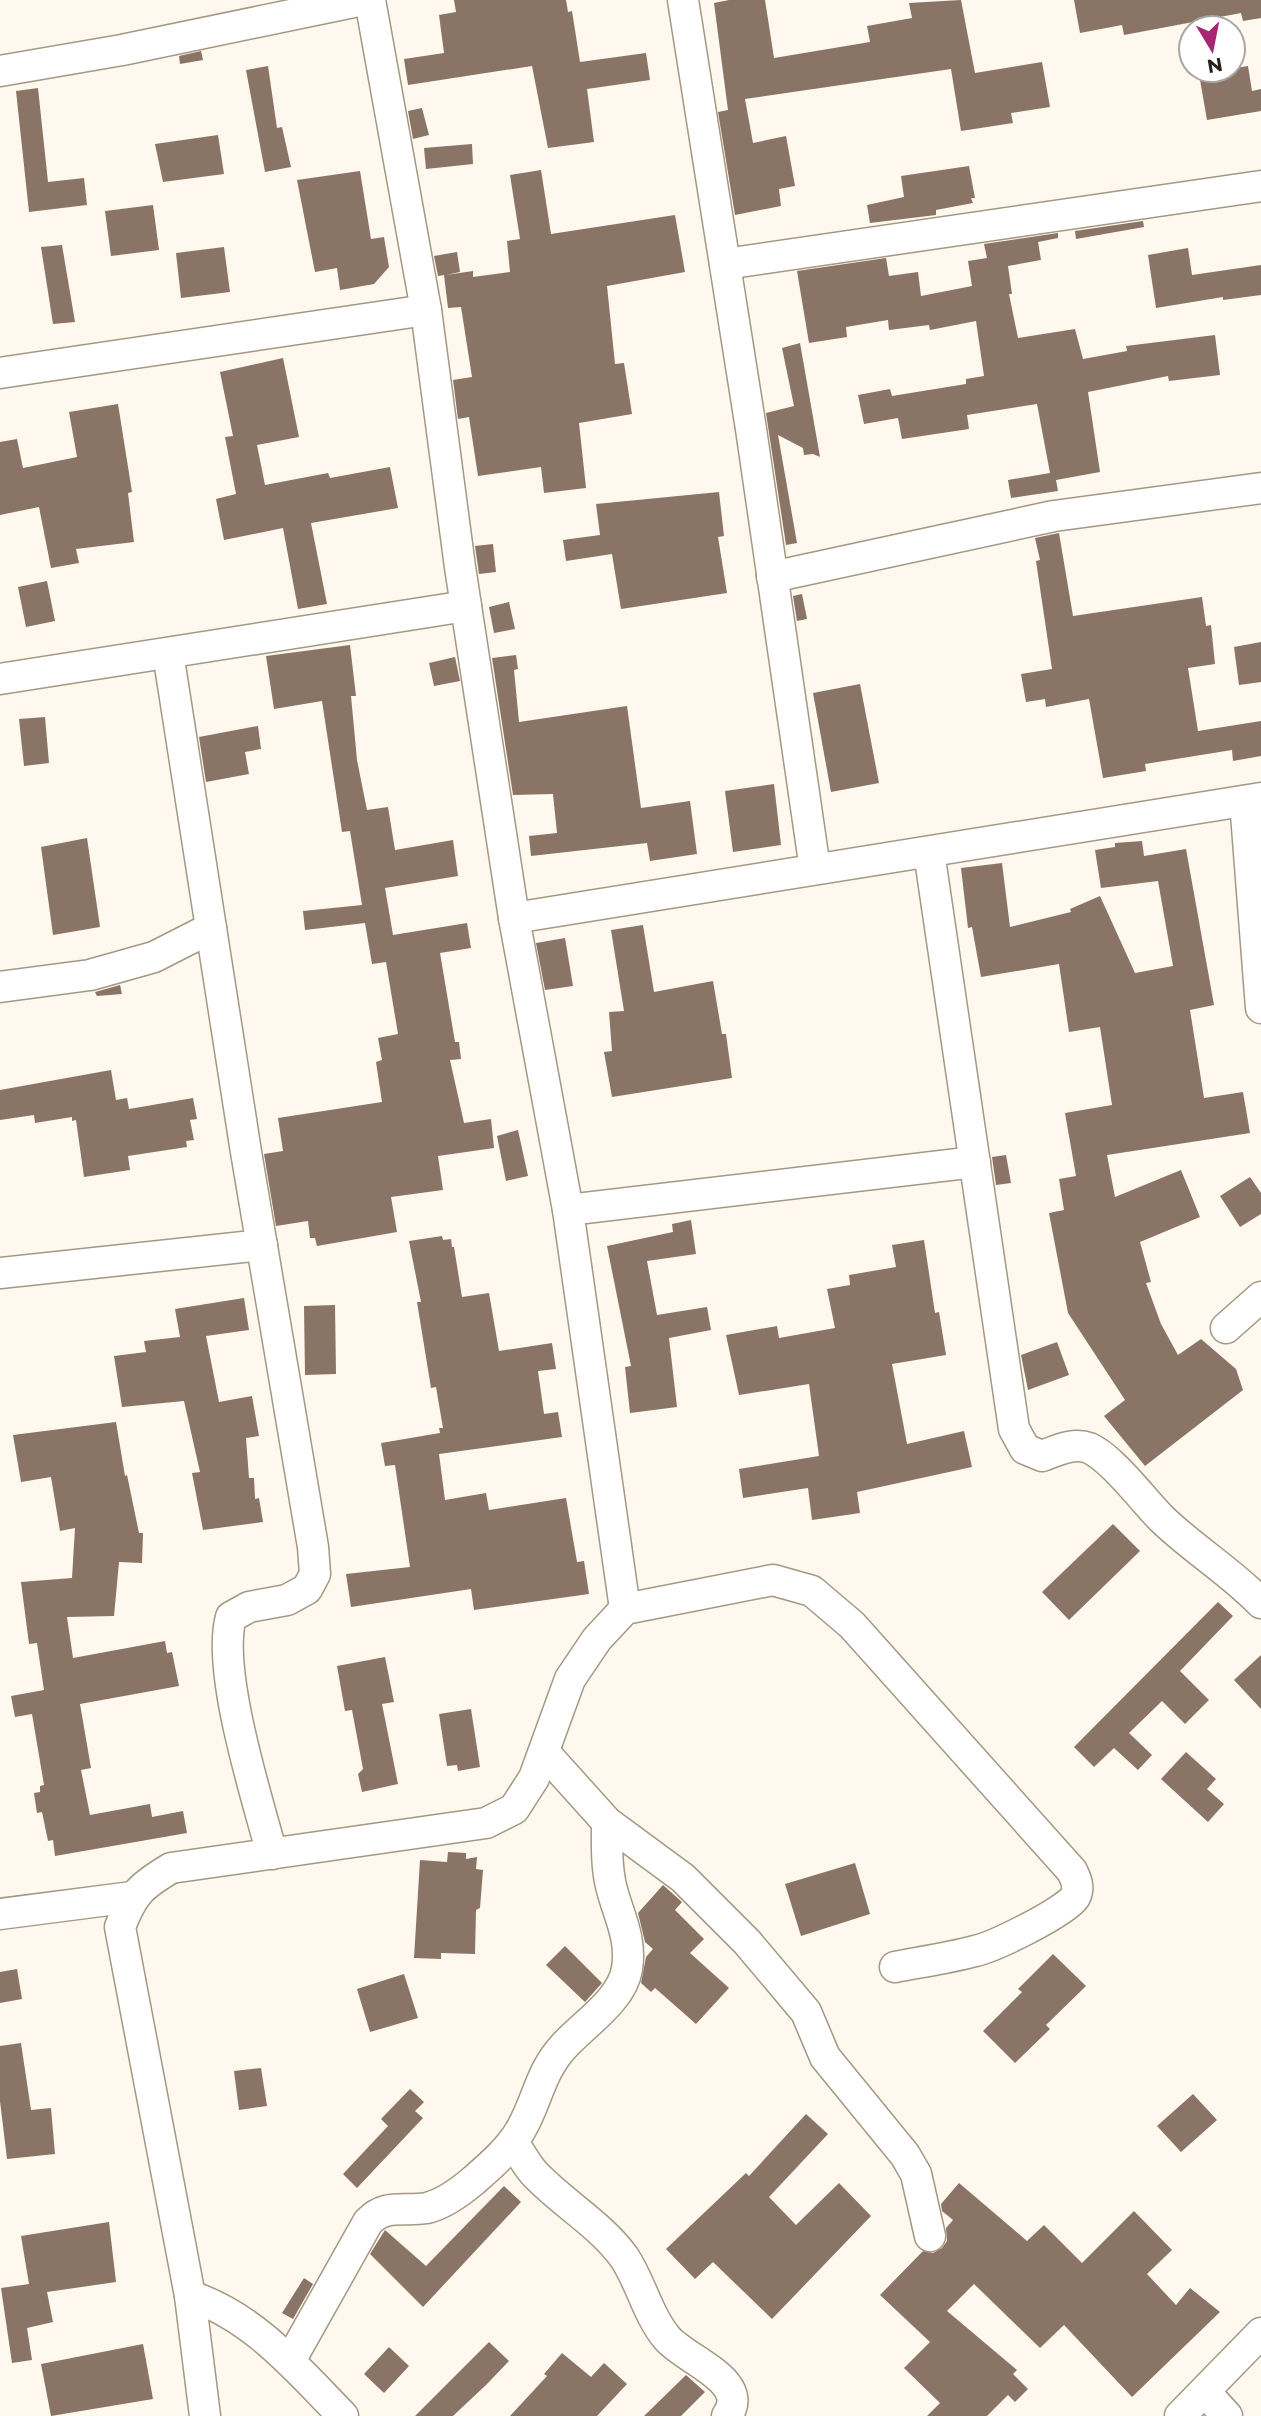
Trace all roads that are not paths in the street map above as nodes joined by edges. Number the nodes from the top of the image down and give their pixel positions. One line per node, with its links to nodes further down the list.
1 (363, 0): 4 (street)
2 (370, 0): 7 (street)
3 (683, 0): 6 (street)
4 (0, 71)
5 (1261, 186): 6 (street)
6 (725, 264): 10 (street)
7 (426, 310): 8 (street); 11 (street)
8 (0, 373)
9 (1261, 488): 10 (street)
10 (772, 576): 16 (street)
11 (466, 606): 12 (street); 17 (street)
12 (168, 653): 13 (street); 18 (street)
13 (0, 679)
14 (1253, 799): 15 (street); 20 (street)
15 (929, 852): 16 (street); 21 (street)
16 (815, 869): 17 (street)
17 (514, 918): 22 (street)
18 (211, 928): 19 (street); 23 (street)
19 (0, 988)
20 (1261, 1008)
21 (975, 1163): 22 (street); 27 (street)
22 (568, 1210): 28 (street)
23 (262, 1245): 24 (street); 31 (street)
24 (0, 1273)
25 (1261, 1297): 26 (street)
26 (1226, 1328)
27 (1261, 1603)
28 (625, 1609): 29 (street); 34 (street)
29 (544, 1752): 30 (street); 31 (street)
30 (607, 1822): 35 (street); 36 (street)
31 (272, 1854): 32 (street)
32 (132, 1898): 33 (street); 37 (street)
33 (0, 1914)
34 (895, 1967)
35 (513, 2142): 39 (street); 43 (street)
36 (930, 2236)
37 (190, 2297): 39 (street); 41 (street)
38 (1261, 2333): 40 (street)
39 (290, 2361): 42 (street)
40 (1206, 2393): 44 (street); 45 (street)
41 (205, 2416)
42 (343, 2416)
43 (727, 2416)
44 (1180, 2416)
45 (1227, 2416)

